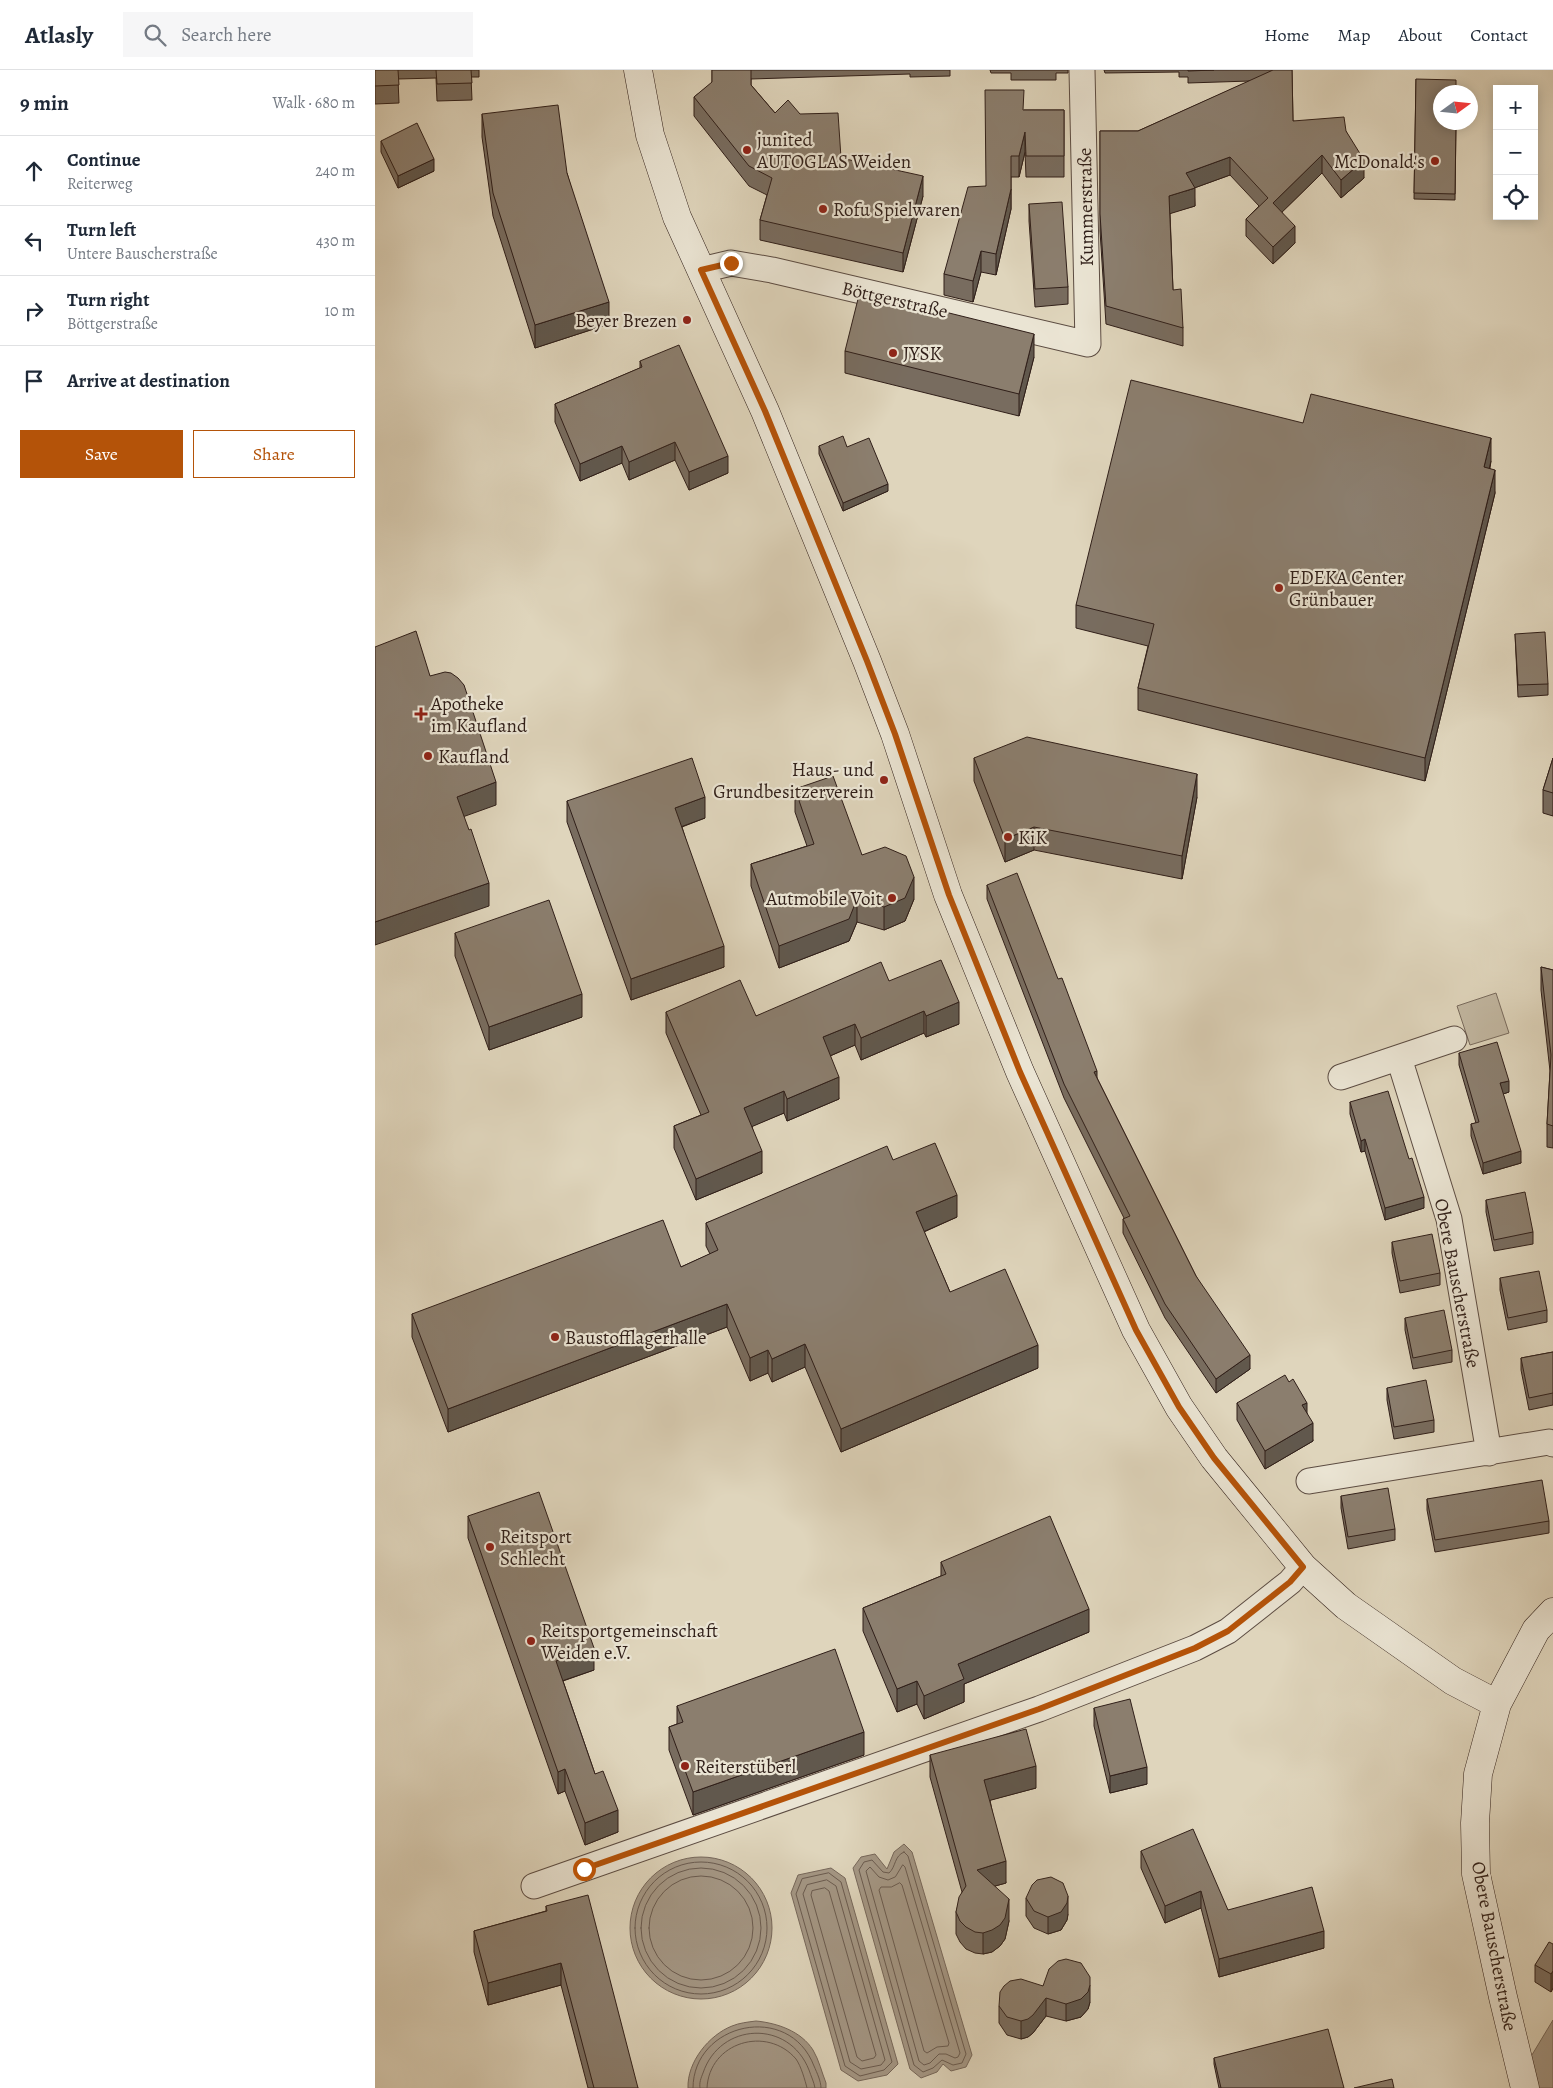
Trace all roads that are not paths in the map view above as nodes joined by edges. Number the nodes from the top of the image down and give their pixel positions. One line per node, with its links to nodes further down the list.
1 (638, 70): 3 (street)
2 (1083, 70): 4 (street, Kummerstraße)
3 (701, 270): 4 (street, Böttgerstraße); 11 (street)
4 (1088, 344)
5 (1454, 1039): 6 (street)
6 (1399, 1058): 7 (street); 9 (street, Obere Bauscherstraße)
7 (1341, 1077)
8 (1553, 1444): 9 (street)
9 (1489, 1453): 10 (street)
10 (1309, 1481)
11 (1303, 1567): 13 (street); 14 (street)
12 (1553, 1612): 13 (street, Obere Bauscherstraße)
13 (1497, 1704): 15 (street, Obere Bauscherstraße)
14 (534, 1886)
15 (1525, 2088)

